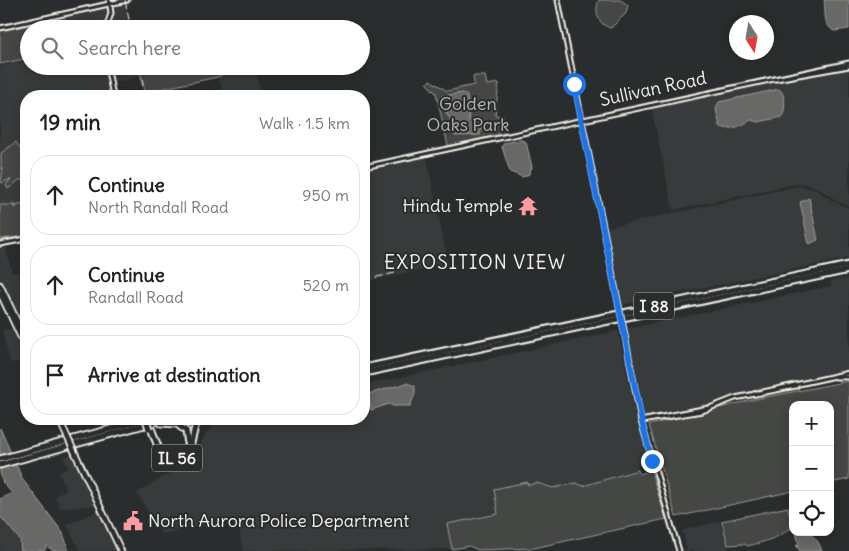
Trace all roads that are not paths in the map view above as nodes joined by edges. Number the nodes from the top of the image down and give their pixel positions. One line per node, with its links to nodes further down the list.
1 (127, 0): 3 (street)
2 (558, 0): 11 (street)
3 (109, 2): 4 (street); 5 (street)
4 (34, 20)
5 (109, 20)
6 (20, 23): 7 (street)
7 (0, 28)
8 (849, 64): 11 (street, Sullivan Road)
9 (109, 75): 10 (street)
10 (112, 90)
11 (581, 119): 12 (street, Sullivan Road); 24 (street, bridge)
12 (370, 166)
13 (20, 240): 14 (street)
14 (0, 244)
15 (849, 265): 21 (highway, I 88)
16 (849, 270): 22 (highway, I 88)
17 (0, 285): 19 (main road)
18 (0, 293): 20 (main road)
19 (20, 327)
20 (20, 335)
21 (370, 367)
22 (370, 372)
23 (849, 375): 24 (street)
24 (642, 422): 38 (street)
25 (61, 425): 37 (main road, bridge)
26 (114, 425): 33 (highway)
27 (125, 425): 33 (highway)
28 (143, 425): 34 (highway)
29 (149, 425): 32 (highway, IL 56, bridge)
30 (179, 425): 32 (highway)
31 (195, 425): 32 (highway, IL 56)
32 (150, 429)
33 (95, 433): 34 (highway)
34 (34, 453): 35 (highway); 36 (highway)
35 (0, 459)
36 (0, 465)
37 (121, 551)
38 (679, 551)

